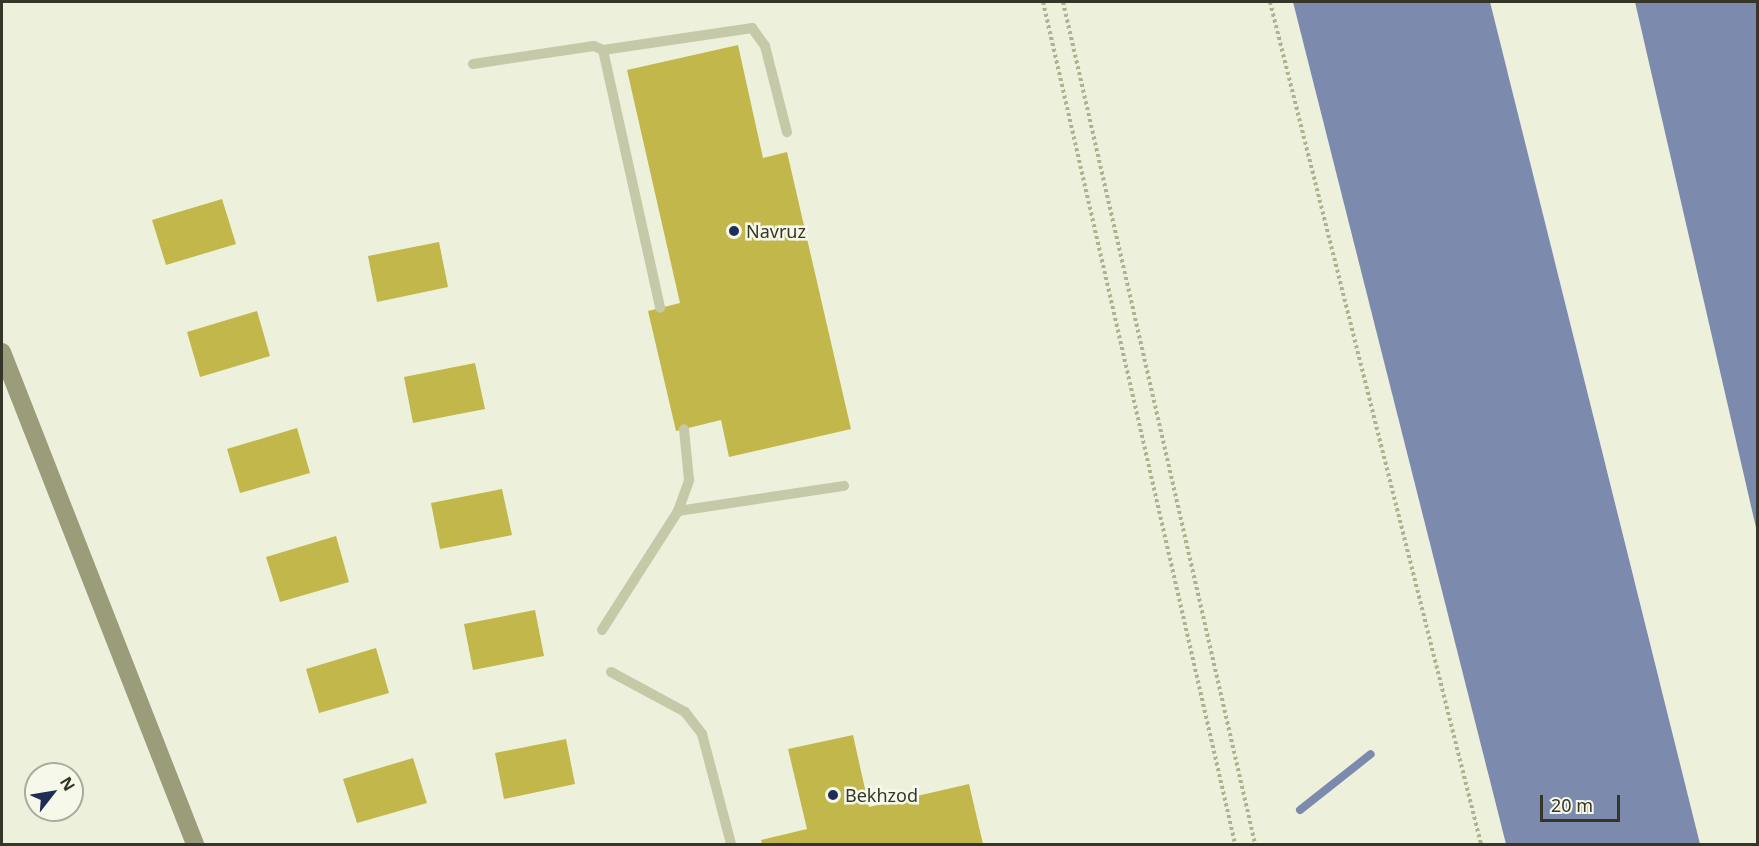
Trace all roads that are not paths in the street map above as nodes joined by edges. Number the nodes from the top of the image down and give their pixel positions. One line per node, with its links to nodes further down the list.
1 (603, 50): 2 (lane); 3 (lane); 4 (lane)
2 (473, 64)
3 (787, 132)
4 (660, 308)
5 (2, 351): 11 (street)
6 (684, 429): 8 (lane)
7 (844, 486): 8 (lane)
8 (678, 511): 9 (lane)
9 (602, 630)
10 (611, 672): 12 (lane)
11 (195, 844)
12 (731, 844)

